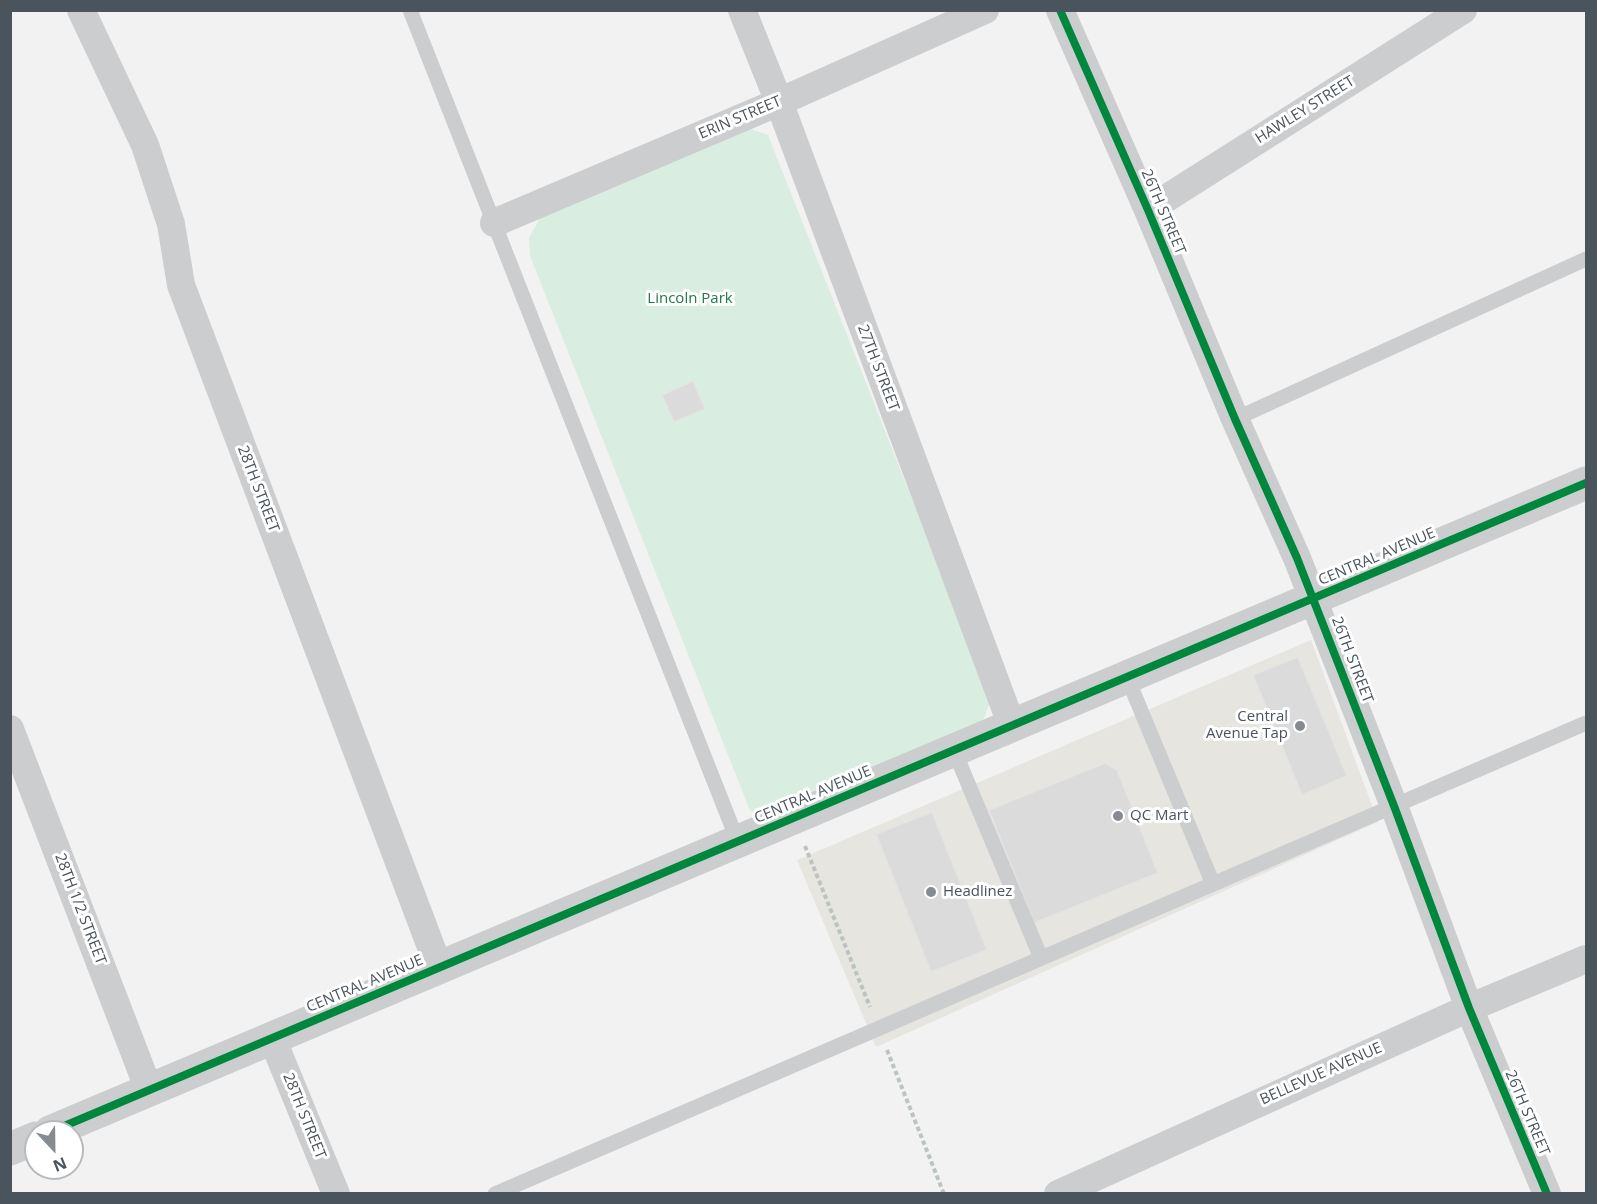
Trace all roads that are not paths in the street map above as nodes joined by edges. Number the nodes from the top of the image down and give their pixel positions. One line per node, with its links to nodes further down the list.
1 (81, 10): 24 (street, 28TH STREET)
2 (410, 10): 9 (lane)
3 (742, 10): 7 (street, 27TH STREET)
4 (986, 10): 7 (street, ERIN STREET)
5 (1060, 10): 8 (street, 26TH STREET)
6 (1460, 11): 8 (street, HAWLEY STREET)
7 (779, 102): 9 (street, ERIN STREET); 16 (street, 27TH STREET)
8 (1148, 210): 11 (street, 26TH STREET)
9 (494, 222): 20 (lane)
10 (1587, 259): 11 (lane)
11 (1235, 419): 13 (street, 26TH STREET)
12 (1587, 483): 13 (street, CENTRAL AVENUE)
13 (1313, 599): 14 (street, CENTRAL AVENUE); 19 (street, 26TH STREET)
14 (1127, 677): 16 (street, CENTRAL AVENUE); 21 (lane)
15 (1587, 723): 19 (lane)
16 (1012, 726): 18 (street, CENTRAL AVENUE)
17 (10, 729): 27 (street, 28TH 1/2 STREET)
18 (954, 750): 20 (street, CENTRAL AVENUE); 22 (lane)
19 (1394, 806): 21 (lane); 25 (street, 26TH STREET)
20 (738, 842): 24 (street, CENTRAL AVENUE)
21 (1213, 884): 22 (lane)
22 (1041, 958): 32 (lane)
23 (1587, 959): 25 (street, BELLEVUE AVENUE)
24 (439, 968): 26 (street, CENTRAL AVENUE)
25 (1469, 1008): 33 (street, BELLEVUE AVENUE); 34 (street, 26TH STREET)
26 (272, 1038): 27 (street, CENTRAL AVENUE); 31 (street, 28TH STREET)
27 (149, 1090): 28 (street, CENTRAL AVENUE)
28 (78, 1120)
29 (24, 1143): 30 (street)
30 (10, 1149)
31 (336, 1194)
32 (495, 1194)
33 (1058, 1194)
34 (1546, 1194)

